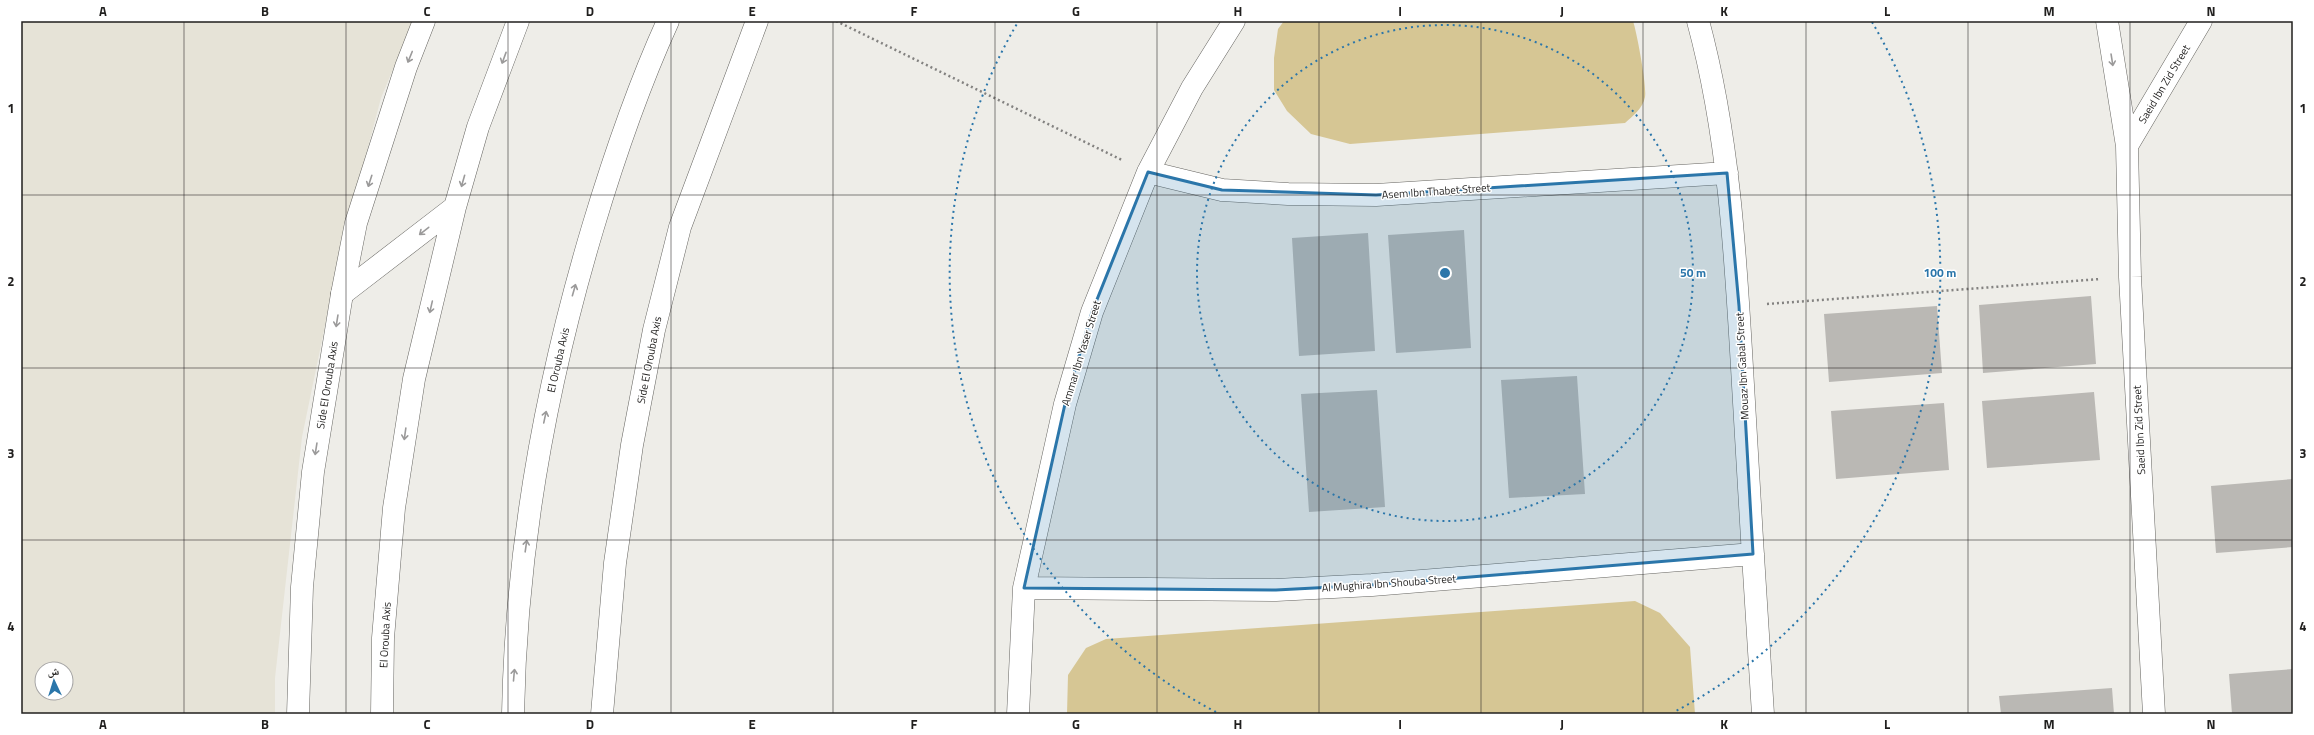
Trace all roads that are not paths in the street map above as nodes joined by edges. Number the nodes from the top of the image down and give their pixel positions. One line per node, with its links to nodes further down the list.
1 (424, 21): 13 (street, Side El Orouba Axis, one-way to 13)
2 (518, 21): 12 (street, El Orouba Axis, one-way to 12)
3 (668, 21): 18 (street, El Orouba Axis, one-way to 3)
4 (757, 21): 19 (street, Side El Orouba Axis)
5 (1234, 21): 10 (street, Ammar Ibn Yaser Street)
6 (1698, 21): 11 (street, Mouaz Ibn Gabal Street)
7 (2107, 21): 9 (street, Saeid Ibn Zid Street, one-way to 9)
8 (2201, 21): 9 (street, Saeid Ibn Zid Street)
9 (2127, 146): 22 (street, Saeid Ibn Zid Street)
10 (1148, 172): 11 (street, Asem Ibn Thabet Street); 15 (street, Ammar Ibn Yaser Street)
11 (1727, 172): 14 (street, Mouaz Ibn Gabal Street)
12 (455, 207): 13 (street, one-way to 13); 17 (street, El Orouba Axis, one-way to 17)
13 (342, 294): 16 (street, Side El Orouba Axis, one-way to 16)
14 (1753, 554): 15 (street, Al Mughira Ibn Shouba Street); 21 (street, Mouaz Ibn Gabal Street)
15 (1024, 588): 20 (street, Ammar Ibn Yaser Street)
16 (298, 714)
17 (382, 714)
18 (513, 714)
19 (602, 714)
20 (1018, 714)
21 (1763, 714)
22 (2154, 714)

